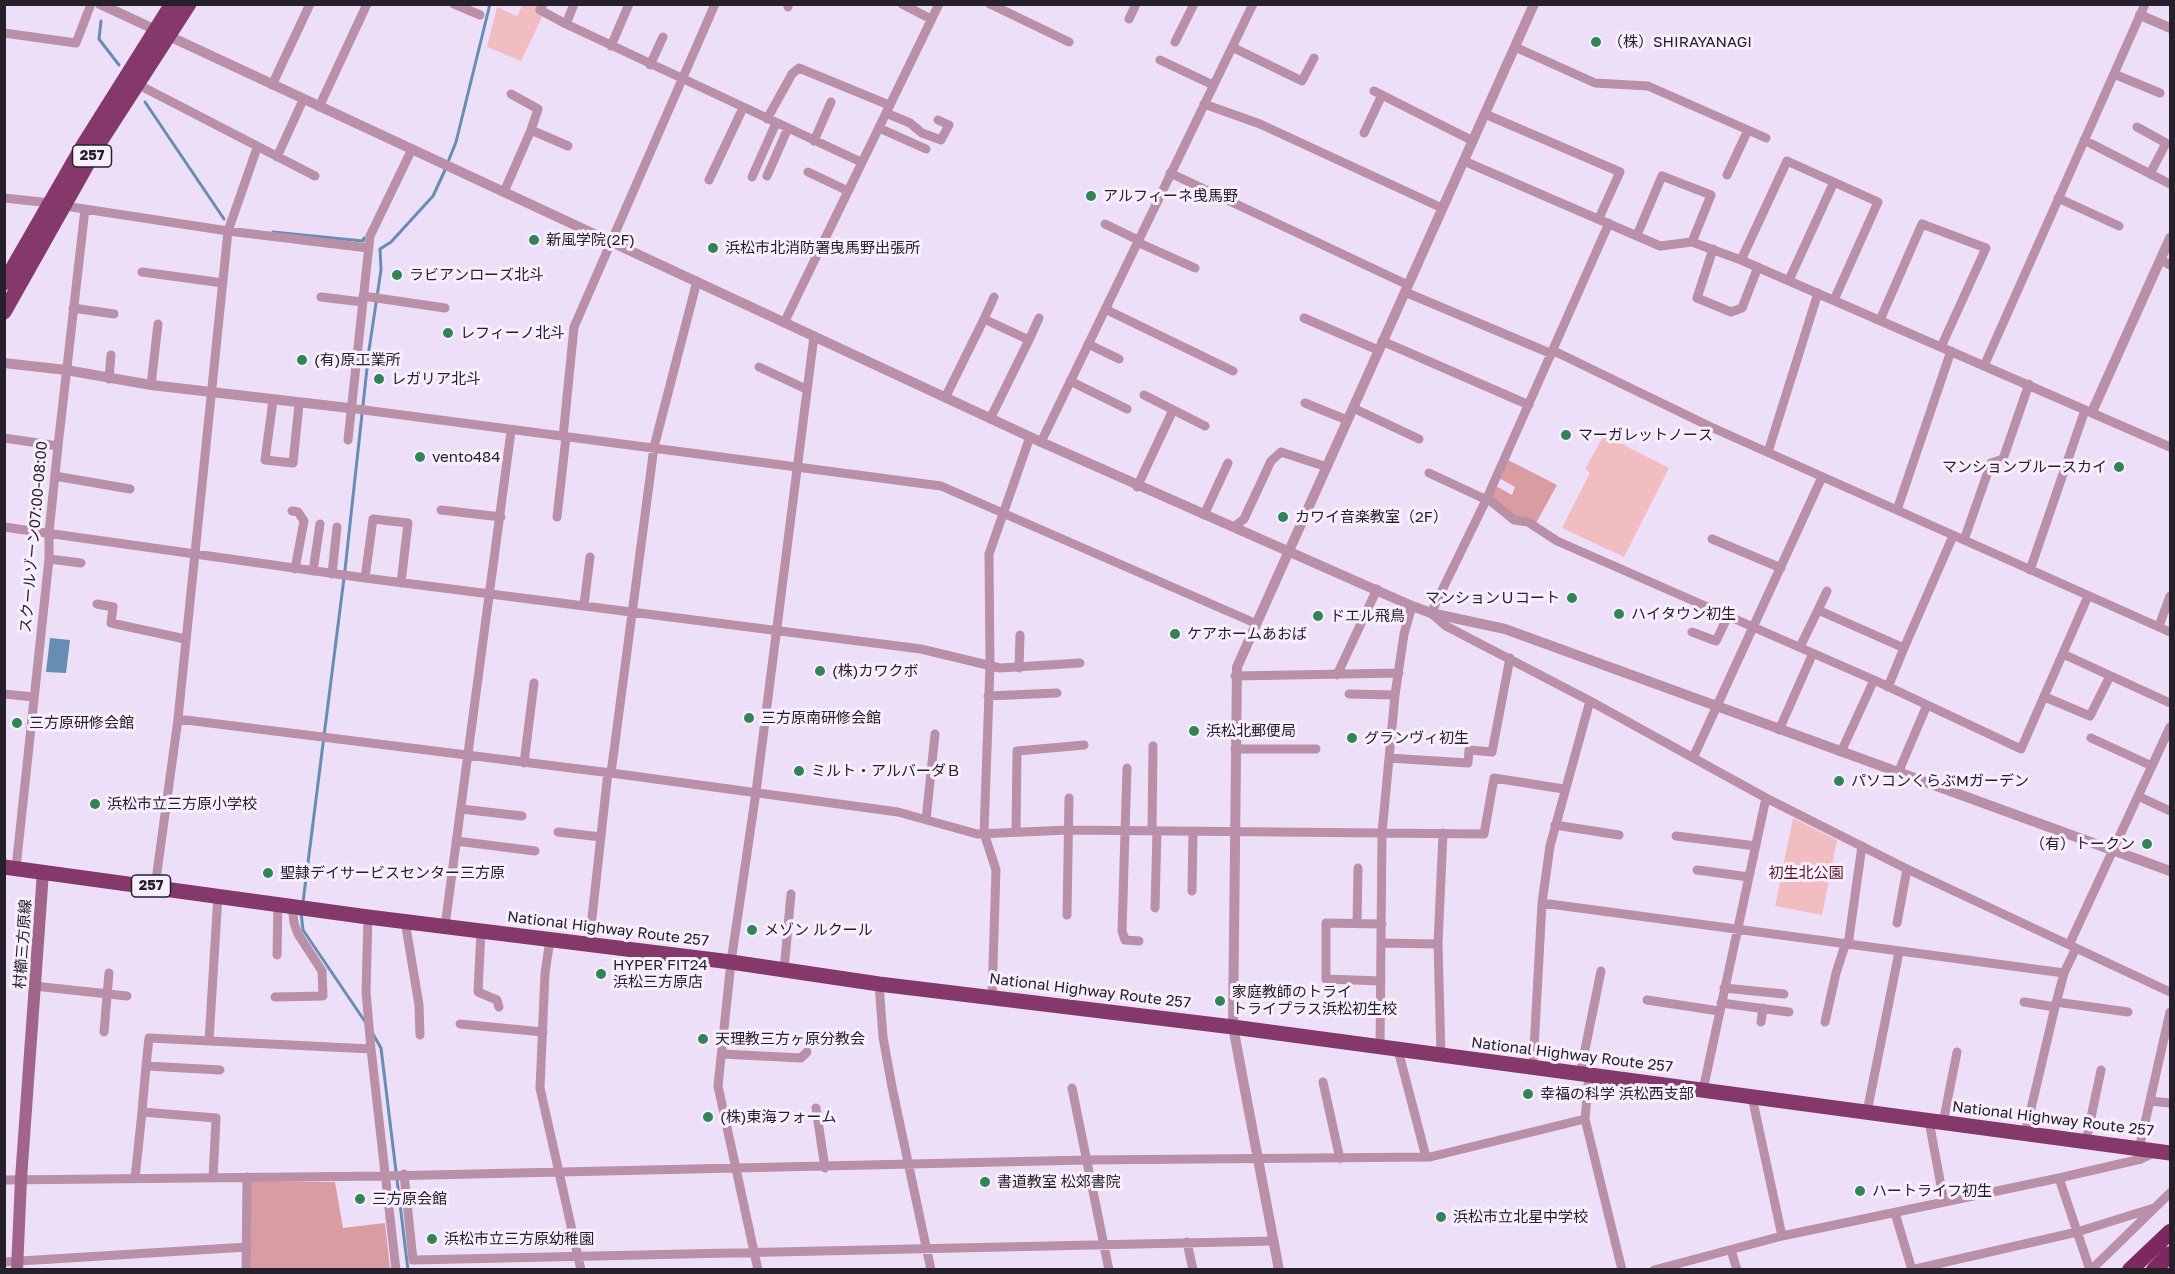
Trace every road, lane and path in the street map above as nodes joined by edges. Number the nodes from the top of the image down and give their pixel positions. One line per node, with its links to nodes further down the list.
1 (91, 4): 26 (street)
2 (100, 4): 25 (street)
3 (172, 4): 25 (highway, 257)
4 (189, 4): 25 (highway, 257)
5 (310, 4): 39 (street)
6 (367, 4): 46 (street)
7 (543, 4): 23 (street)
8 (574, 4): 23 (street)
9 (629, 4): 30 (street)
10 (902, 4): 21 (street)
11 (939, 4): 21 (street)
12 (990, 4): 28 (street)
13 (1136, 4): 22 (street)
14 (1194, 4): 29 (street)
15 (1253, 4): 32 (street)
16 (1534, 4): 31 (street)
17 (460, 6): 20 (street)
18 (712, 6): 37 (street)
19 (2142, 10): 24 (street); 36 (street)
20 (480, 15)
21 (932, 19): 48 (street)
22 (1130, 19)
23 (566, 24): 30 (street)
24 (2170, 28)
25 (163, 32): 38 (highway, 257); 39 (street); 83 (highway, 257)
26 (4, 33)
27 (663, 37): 35 (street)
28 (1069, 42)
29 (1175, 42)
30 (611, 46): 35 (street)
31 (1515, 46): 49 (street); 56 (street)
32 (1232, 47): 33 (street); 40 (street)
33 (1314, 58)
34 (1160, 60): 40 (street)
35 (650, 65): 37 (street)
36 (2114, 74): 41 (street); 59 (street)
37 (682, 79): 47 (street); 94 (street)
38 (139, 85): 63 (street); 83 (highway, 257)
39 (272, 85): 43 (street)
40 (1213, 85): 45 (street)
41 (2160, 93)
42 (511, 94): 55 (street)
43 (303, 100): 46 (street); 66 (street)
44 (831, 102): 60 (street)
45 (1204, 104): 70 (street); 84 (street)
46 (319, 107): 64 (street)
47 (743, 108): 51 (street); 76 (street)
48 (888, 109): 50 (street); 51 (street); 54 (street)
49 (1485, 114): 61 (street); 86 (street)
50 (938, 120)
51 (772, 121): 53 (street); 75 (street)
52 (2137, 127): 71 (street)
53 (788, 128): 60 (street); 74 (street)
54 (879, 128): 65 (street); 68 (street)
55 (531, 130): 62 (street); 80 (street)
56 (1748, 130): 58 (street); 72 (street)
57 (1364, 133): 61 (street)
58 (1766, 138)
59 (2084, 140): 71 (street); 82 (street)
60 (814, 141): 68 (street)
61 (1473, 141): 67 (street)
62 (568, 146)
63 (257, 148): 66 (street); 90 (street)
64 (412, 149): 80 (street); 96 (street)
65 (926, 149)
66 (277, 157): 73 (street)
67 (1464, 161): 84 (street); 86 (street)
68 (861, 162): 79 (street)
69 (808, 172): 79 (street)
70 (1170, 173): 93 (street); 107 (street)
71 (2150, 174): 78 (street)
72 (1727, 175)
73 (315, 176)
74 (767, 176)
75 (752, 177)
76 (709, 180)
77 (1834, 182): 98 (street); 103 (street); 112 (street)
78 (2170, 184)
79 (848, 191): 122 (street)
80 (504, 192): 94 (street)
81 (4, 198): 83 (street)
82 (2058, 198): 89 (street); 134 (street)
83 (58, 205): 85 (street); 105 (highway, 257); 116 (highway, 257)
84 (1443, 208): 107 (street)
85 (85, 209): 90 (street); 113 (street, スクールゾーン07:00-08:00)
86 (1599, 218): 87 (street)
87 (1609, 223): 91 (street); 130 (street)
88 (1105, 224): 93 (street)
89 (2119, 226)
90 (228, 231): 96 (street); 106 (street)
91 (1637, 235): 95 (street); 95 (street)
92 (2170, 238): 99 (street)
93 (1138, 241): 101 (street); 115 (street)
94 (611, 242): 104 (street); 159 (street)
95 (1692, 242): 97 (street)
96 (368, 247): 111 (street)
97 (1713, 249): 98 (street); 100 (street)
98 (1741, 260): 100 (street)
99 (2166, 262): 154 (street)
100 (1758, 267): 103 (street)
101 (1195, 268)
102 (142, 272): 106 (street)
103 (1789, 280): 108 (street)
104 (697, 281): 122 (street); 165 (street)
105 (4, 283)
106 (223, 283): 143 (street)
107 (1407, 288): 127 (street); 130 (street)
108 (1818, 293): 112 (street); 167 (street)
109 (321, 297): 111 (street)
110 (994, 297): 120 (street)
111 (363, 299): 114 (street); 153 (street)
112 (1834, 300): 121 (street)
113 (73, 308): 117 (street); 136 (street, スクールゾーン07:00-08:00)
114 (445, 308)
115 (1105, 309): 126 (street); 137 (street)
116 (4, 312)
117 (114, 314)
118 (1039, 318): 125 (street)
119 (1304, 318): 127 (street)
120 (984, 319): 125 (street); 145 (street)
121 (1880, 320): 128 (street); 128 (street)
122 (784, 323): 124 (street)
123 (158, 324): 141 (street)
124 (814, 336): 142 (street); 145 (street)
125 (1029, 340): 155 (street)
126 (1088, 344): 132 (street); 139 (street)
127 (1380, 346): 149 (street); 150 (street)
128 (1941, 347): 129 (street)
129 (1951, 351): 134 (street); 178 (street)
130 (1553, 352): 149 (street); 167 (street)
131 (111, 355): 138 (street)
132 (1119, 359)
133 (4, 363): 136 (street)
134 (1984, 366): 140 (street)
135 (759, 367): 142 (street)
136 (66, 370): 138 (street); 164 (street, スクールゾーン07:00-08:00)
137 (1233, 371)
138 (109, 379): 141 (street)
139 (1070, 381): 151 (street); 163 (street)
140 (2029, 384): 154 (street); 191 (street)
141 (151, 385): 143 (street)
142 (806, 389): 170 (street)
143 (211, 393): 146 (street); 193 (street)
144 (1144, 395): 152 (street)
145 (945, 398): 155 (street)
146 (273, 400): 148 (street); 148 (street)
147 (1305, 403): 156 (street)
148 (299, 404): 153 (street)
149 (1529, 405): 176 (street)
150 (1353, 408): 156 (street); 161 (street)
151 (1126, 409)
152 (1173, 410): 157 (street); 174 (street)
153 (359, 411): 158 (street); 162 (street)
154 (2089, 411): 166 (street); 199 (street)
155 (990, 419): 163 (street)
156 (1347, 420): 169 (street)
157 (1205, 426)
158 (511, 431): 159 (street); 182 (street)
159 (565, 437): 165 (street); 183 (street)
160 (4, 438): 164 (street)
161 (1419, 439)
162 (348, 440)
163 (1035, 440): 174 (street); 180 (street)
164 (58, 446): 172 (street, スクールゾーン07:00-08:00)
165 (654, 447): 170 (street); 212 (street)
166 (2170, 447)
167 (1768, 452): 173 (street)
168 (1228, 463): 181 (street)
169 (1327, 466): 187 (street); 192 (street)
170 (798, 467): 180 (street); 219 (street)
171 (1429, 473): 176 (street)
172 (56, 476): 175 (street); 188 (street, スクールゾーン07:00-08:00)
173 (1822, 477): 178 (street); 197 (street)
174 (1137, 487): 181 (street)
175 (130, 489)
176 (1487, 499): 214 (street); 215 (street)
177 (441, 510): 182 (street)
178 (1897, 510): 189 (street)
179 (292, 512): 198 (street)
180 (1002, 513): 216 (street); 230 (street)
181 (1204, 515): 187 (street)
182 (501, 517): 206 (street)
183 (557, 518)
184 (320, 524): 200 (street)
185 (4, 527): 188 (street)
186 (337, 527): 201 (street)
187 (1234, 527): 192 (street)
188 (49, 532): 193 (street); 195 (street, スクールゾーン07:00-08:00)
189 (1953, 536): 191 (street); 225 (street)
190 (1712, 539): 197 (street)
191 (1964, 540): 199 (street)
192 (1290, 550): 204 (street); 216 (street)
193 (194, 554): 198 (street); 223 (street)
194 (590, 557): 210 (street)
195 (49, 559): 196 (street); 244 (street, スクールゾーン07:00-08:00)
196 (81, 563)
197 (1781, 568): 218 (street)
198 (295, 569): 200 (street)
199 (2030, 570): 207 (street)
200 (313, 571): 201 (street)
201 (332, 574): 202 (street)
202 (365, 578): 203 (street); 203 (street)
203 (401, 583): 206 (street)
204 (1377, 589): 211 (street); 233 (street)
205 (1827, 591): 213 (street)
206 (489, 594): 210 (street); 261 (street)
207 (2088, 596): 217 (street); 227 (street)
208 (2170, 596): 217 (street)
209 (97, 604): 223 (street)
210 (584, 605): 212 (street)
211 (1412, 606): 214 (street); 232 (street)
212 (634, 610): 219 (street); 267 (street)
213 (1818, 610): 224 (street); 225 (street)
214 (1431, 613): 228 (street); 249 (street)
215 (1728, 616): 218 (street); 220 (street)
216 (1257, 624): 234 (street)
217 (2159, 626): 221 (street)
218 (1754, 628): 224 (street); 249 (street)
219 (776, 631): 230 (street); 270 (street)
220 (1692, 632)
221 (2170, 632)
222 (1020, 635): 231 (street)
223 (185, 639): 250 (street)
224 (1800, 647): 226 (street)
225 (1904, 648): 238 (street)
226 (1813, 653): 236 (street); 252 (street)
227 (2063, 654): 235 (street); 245 (street)
228 (1510, 658): 246 (street); 262 (street)
229 (1080, 663): 231 (street)
230 (990, 665): 231 (street); 243 (street)
231 (1019, 668)
232 (1399, 673): 233 (street); 242 (street)
233 (1337, 675): 234 (street)
234 (1236, 676): 257 (street)
235 (2110, 676): 245 (street); 247 (street)
236 (1874, 680): 238 (street); 260 (street)
237 (534, 682): 264 (street)
238 (1888, 687): 248 (street)
239 (1057, 693): 243 (street)
240 (4, 694): 244 (street)
241 (1349, 694): 242 (street)
242 (1395, 695): 262 (street)
243 (988, 696): 286 (street)
244 (34, 697): 297 (street, スクールゾーン07:00-08:00)
245 (2045, 697): 248 (street)
246 (1590, 701): 263 (street); 269 (street)
247 (2170, 703)
248 (1927, 705): 268 (street)
249 (1718, 708): 252 (street); 263 (street)
250 (178, 719): 261 (street); 304 (street)
251 (2170, 727): 259 (street)
252 (1779, 730): 260 (street)
253 (935, 734): 277 (street)
254 (2091, 738): 265 (street)
255 (1084, 745): 283 (street)
256 (1153, 746): 281 (street)
257 (1235, 749): 258 (street); 287 (street)
258 (1316, 749)
259 (2166, 749): 265 (street)
260 (1841, 753): 268 (street)
261 (468, 756): 264 (street); 274 (street)
262 (1389, 758): 285 (street)
263 (1694, 758): 273 (street)
264 (524, 763): 267 (street)
265 (2152, 766): 271 (street)
266 (1127, 768): 280 (street)
267 (609, 772): 270 (street); 291 (street)
268 (1898, 773): 296 (street)
269 (1564, 789): 278 (street); 288 (street)
270 (756, 792): 277 (street); 329 (street)
271 (2138, 796): 275 (street); 296 (street)
272 (1069, 798): 279 (street)
273 (1766, 798): 293 (street); 294 (street)
274 (461, 809): 276 (street); 292 (street)
275 (2170, 811)
276 (522, 816)
277 (926, 820): 286 (street)
278 (1555, 825): 289 (street); 308 (street)
279 (1068, 830): 280 (street); 283 (street); 311 (street)
280 (1124, 830): 281 (street); 321 (street)
281 (1155, 830): 284 (street); 310 (street)
282 (558, 832): 291 (street)
283 (1016, 832): 286 (street)
284 (1193, 832): 287 (street); 305 (street)
285 (1382, 832): 287 (street); 288 (street); 316 (street)
286 (984, 833): 343 (street)
287 (1235, 833): 356 (street)
288 (1443, 833): 323 (street)
289 (1619, 836)
290 (1676, 836): 293 (street)
291 (601, 837): 324 (street)
292 (456, 841): 295 (street); 317 (street)
293 (1756, 846): 303 (street)
294 (1862, 846): 299 (street); 325 (street)
295 (535, 850)
296 (2113, 850): 301 (street); 326 (street)
297 (10, 867): 302 (highway, National Highway Route 257 / 257)
298 (1358, 868): 315 (street)
299 (1907, 869): 314 (street); 326 (street)
300 (1697, 870): 303 (street)
301 (2170, 871)
302 (43, 872): 304 (highway, National Highway Route 257 / 257); 336 (main road, 村櫛三方原線)
303 (1749, 877): 318 (street)
304 (154, 886): 307 (highway, National Highway Route 257 / 257)
305 (1192, 891)
306 (791, 894): 330 (street)
307 (218, 895): 309 (highway, National Highway Route 257 / 257); 360 (street)
308 (1542, 903): 318 (street); 371 (street)
309 (294, 906): 312 (highway, National Highway Route 257 / 257); 328 (street); 342 (street)
310 (1155, 908)
311 (1067, 915)
312 (368, 917): 313 (highway, National Highway Route 257 / 257); 362 (street)
313 (405, 921): 317 (highway, National Highway Route 257 / 257); 359 (street)
314 (1897, 923)
315 (1357, 924): 316 (street); 334 (street)
316 (1382, 924): 322 (street)
317 (445, 926): 319 (highway, National Highway Route 257 / 257)
318 (1737, 930): 325 (street); 337 (street)
319 (482, 931): 320 (highway, National Highway Route 257 / 257); 347 (street)
320 (550, 940): 324 (highway, National Highway Route 257 / 257); 358 (street)
321 (1139, 941)
322 (1382, 943): 323 (street); 334 (street)
323 (1438, 944): 367 (street)
324 (589, 945): 329 (highway, National Highway Route 257 / 257)
325 (1847, 945): 327 (street); 354 (street)
326 (2072, 947): 333 (street); 338 (street)
327 (1899, 952): 333 (street); 383 (street)
328 (278, 956)
329 (731, 963): 330 (highway, National Highway Route 257 / 257); 366 (street)
330 (784, 970): 335 (highway, National Highway Route 257 / 257)
331 (1601, 971): 374 (street)
332 (109, 973): 339 (street)
333 (2064, 973): 346 (street)
334 (1381, 981): 361 (street)
335 (879, 984): 343 (highway, National Highway Route 257 / 257); 394 (street)
336 (34, 986): 339 (street); 404 (main road, 村櫛三方原線)
337 (1724, 988): 340 (street); 348 (street)
338 (2170, 992)
339 (107, 994): 341 (street); 357 (street)
340 (1784, 994)
341 (127, 996)
342 (274, 997)
343 (992, 998): 356 (highway, National Highway Route 257 / 257)
344 (1647, 1000): 348 (street)
345 (2024, 1002): 346 (street)
346 (2055, 1004): 351 (street); 386 (street)
347 (499, 1007)
348 (1720, 1007): 349 (street); 377 (street)
349 (1763, 1008): 350 (street); 353 (street)
350 (1790, 1012)
351 (2128, 1012)
352 (2170, 1012): 368 (street)
353 (1761, 1022)
354 (1826, 1022)
355 (460, 1023): 358 (street)
356 (1233, 1027): 361 (highway, National Highway Route 257 / 257); 391 (street)
357 (104, 1032)
358 (543, 1032): 397 (street)
359 (420, 1035)
360 (209, 1041): 362 (street); 370 (street)
361 (1380, 1048): 363 (highway, National Highway Route 257 / 257)
362 (371, 1050): 399 (street)
363 (1398, 1050): 367 (highway, National Highway Route 257 / 257); 390 (street)
364 (807, 1052): 366 (street)
365 (1957, 1052): 385 (street)
366 (722, 1054): 396 (street)
367 (1441, 1056): 371 (highway, National Highway Route 257 / 257)
368 (2160, 1059): 369 (street); 379 (street)
369 (2170, 1061)
370 (146, 1066): 372 (street); 382 (street)
371 (1533, 1067): 374 (highway, National Highway Route 257 / 257)
372 (220, 1070)
373 (2101, 1070): 387 (street)
374 (1585, 1075): 377 (highway, National Highway Route 257 / 257); 384 (street)
375 (1323, 1082): 392 (street)
376 (1072, 1088): 393 (street)
377 (1703, 1090): 378 (highway, National Highway Route 257 / 257)
378 (1752, 1097): 383 (highway, National Highway Route 257 / 257); 412 (street)
379 (2150, 1101): 380 (street); 388 (street)
380 (2170, 1103)
381 (816, 1108): 395 (street)
382 (142, 1112): 401 (street); 402 (street)
383 (1867, 1112): 385 (highway, National Highway Route 257 / 257)
384 (1585, 1119): 390 (street); 434 (street)
385 (1936, 1122): 386 (highway, National Highway Route 257 / 257); 407 (street)
386 (2025, 1134): 387 (highway, National Highway Route 257 / 257)
387 (2086, 1141): 388 (highway, National Highway Route 257 / 257)
388 (2139, 1149): 389 (highway, National Highway Route 257 / 257)
389 (2164, 1152): 403 (street)
390 (1426, 1157): 392 (street)
391 (1258, 1158): 392 (street); 393 (street); 413 (street)
392 (1340, 1159)
393 (1086, 1160): 394 (street); 415 (street)
394 (909, 1166): 395 (street); 416 (street)
395 (825, 1168): 396 (street)
396 (738, 1170): 397 (street); 419 (street)
397 (557, 1172): 398 (street); 421 (street)
398 (404, 1174): 399 (street); 422 (street)
399 (386, 1176): 400 (street); 426 (street)
400 (247, 1177): 402 (street); 417 (street)
401 (135, 1178): 402 (street); 404 (street)
402 (213, 1178)
403 (2059, 1178): 407 (street); 410 (street)
404 (21, 1179): 405 (street); 424 (main road, 村櫛三方原線)
405 (4, 1180)
406 (2170, 1193): 408 (street)
407 (1944, 1202): 409 (street)
408 (2154, 1208): 410 (street); 438 (street)
409 (1894, 1213): 412 (street); 437 (street)
410 (2077, 1232): 437 (street); 438 (street)
411 (2170, 1232): 439 (highway)
412 (1782, 1236): 418 (street)
413 (1274, 1240): 414 (street); 433 (street)
414 (1187, 1242): 415 (street); 432 (street)
415 (1103, 1244): 416 (street); 431 (street)
416 (927, 1246): 419 (street); 430 (street)
417 (247, 1247): 424 (street); 425 (street)
418 (1731, 1251): 435 (street); 436 (street)
419 (755, 1252): 421 (street); 429 (street)
420 (2170, 1254): 440 (highway)
421 (578, 1257): 422 (street); 428 (street)
422 (442, 1258): 427 (street)
423 (4, 1262): 424 (street)
424 (17, 1265)
425 (246, 1269)
426 (396, 1269)
427 (443, 1269)
428 (581, 1269)
429 (758, 1269)
430 (932, 1269)
431 (1109, 1269)
432 (1193, 1269)
433 (1279, 1269)
434 (1622, 1269)
435 (1654, 1269)
436 (1737, 1269)
437 (1911, 1269)
438 (2090, 1269)
439 (2130, 1269)
440 (2154, 1269)

